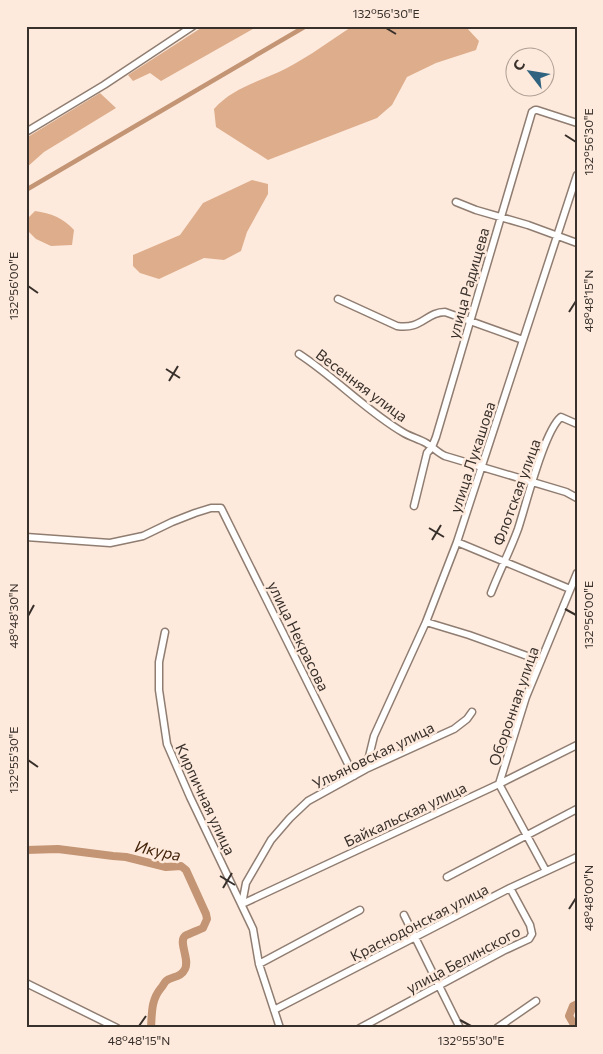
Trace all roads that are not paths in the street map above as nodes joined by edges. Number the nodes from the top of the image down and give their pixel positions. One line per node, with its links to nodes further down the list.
1 (193, 26): 3 (street)
2 (577, 123): 6 (street, улица Радищева)
3 (26, 132)
4 (577, 175): 7 (street, улица Лукашова)
5 (456, 202): 6 (street)
6 (501, 217): 7 (street); 10 (street, улица Радищева)
7 (557, 236): 8 (street); 11 (street, улица Лукашова)
8 (577, 244)
9 (338, 299): 10 (street)
10 (470, 320): 11 (street); 14 (street, улица Радищева)
11 (523, 340): 15 (street, улица Лукашова)
12 (299, 354): 14 (street, Весенняя улица)
13 (577, 424): 16 (street, Флотская улица)
14 (432, 447): 15 (street, Весенняя улица); 18 (street, улица Радищева)
15 (482, 467): 16 (street, Весенняя улица); 20 (street, улица Лукашова)
16 (533, 482): 17 (street, Весенняя улица); 21 (street, Флотская улица)
17 (577, 498)
18 (414, 506)
19 (26, 537): 31 (street, улица Некрасова)
20 (457, 542): 21 (street); 25 (street, улица Лукашова)
21 (503, 562): 23 (street); 24 (street, Флотская улица)
22 (577, 573): 23 (street, Оборонная улица)
23 (570, 589): 27 (street, Оборонная улица)
24 (491, 594)
25 (426, 622): 27 (street); 30 (street, улица Лукашова)
26 (165, 632): 39 (street, Кирпичная улица)
27 (541, 661): 32 (street, Оборонная улица)
28 (472, 712): 30 (street, Ульяновская улица)
29 (577, 745): 32 (street, Байкальская улица)
30 (366, 769): 31 (street, Ульяновская улица)
31 (354, 776): 39 (street, Ульяновская улица)
32 (499, 784): 34 (street, Оборонная улица); 39 (street, Байкальская улица)
33 (577, 809): 34 (street)
34 (527, 835): 36 (street, Оборонная улица); 37 (street)
35 (577, 857): 36 (street, Краснодонская улица)
36 (546, 871): 38 (street, Краснодонская улица)
37 (447, 877)
38 (510, 888): 42 (street, Краснодонская улица); 45 (street, улица Белинского)
39 (242, 904): 43 (street, Кирпичная улица)
40 (360, 910): 43 (street)
41 (404, 915): 42 (street)
42 (414, 938): 45 (street); 47 (street, Краснодонская улица)
43 (260, 964): 47 (street, Кирпичная улица)
44 (26, 983): 48 (street)
45 (440, 985): 50 (street, улица Белинского); 51 (street)
46 (536, 1002): 52 (street)
47 (274, 1010): 49 (street, Кирпичная улица)
48 (118, 1028)
49 (280, 1028)
50 (360, 1028)
51 (460, 1028)
52 (497, 1028)

